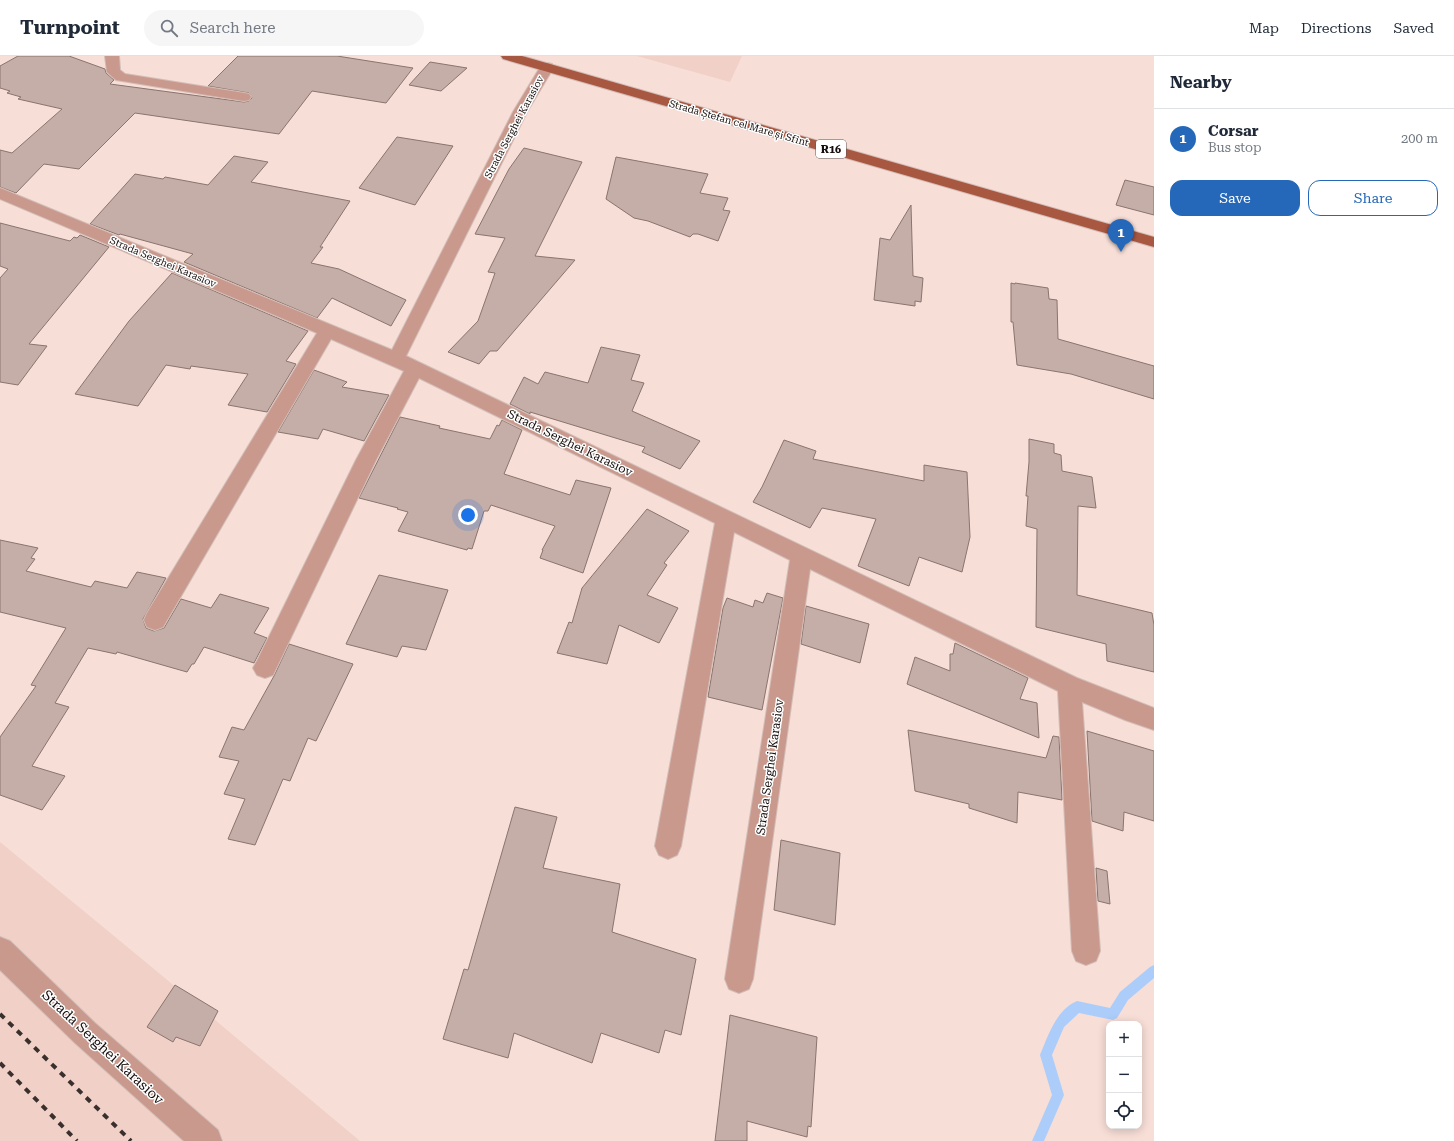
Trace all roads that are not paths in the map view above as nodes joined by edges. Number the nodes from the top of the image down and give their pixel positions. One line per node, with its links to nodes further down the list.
1 (112, 56): 4 (street)
2 (508, 56): 3 (main road, Strada Ștefan cel Mare și Sfînt / R16)
3 (547, 67): 6 (main road, Strada Ștefan cel Mare și Sfînt / R16); 8 (street, Strada Serghei Karasiov)
4 (244, 97)
5 (0, 192): 7 (street, Strada Serghei Karasiov)
6 (1154, 242)
7 (327, 330): 8 (street, Strada Serghei Karasiov); 12 (street)
8 (396, 358): 9 (street, Strada Serghei Karasiov)
9 (415, 368): 10 (street, Strada Serghei Karasiov); 13 (street)
10 (726, 518): 11 (street, Strada Serghei Karasiov); 16 (street)
11 (801, 555): 14 (street, Strada Serghei Karasiov); 19 (street, Strada Serghei Karasiov)
12 (155, 620)
13 (265, 668)
14 (1069, 685): 15 (street, Strada Serghei Karasiov); 18 (street)
15 (1154, 719)
16 (668, 846)
17 (0, 951): 20 (street, Strada Serghei Karasiov)
18 (1086, 951)
19 (739, 978)
20 (206, 1141)

